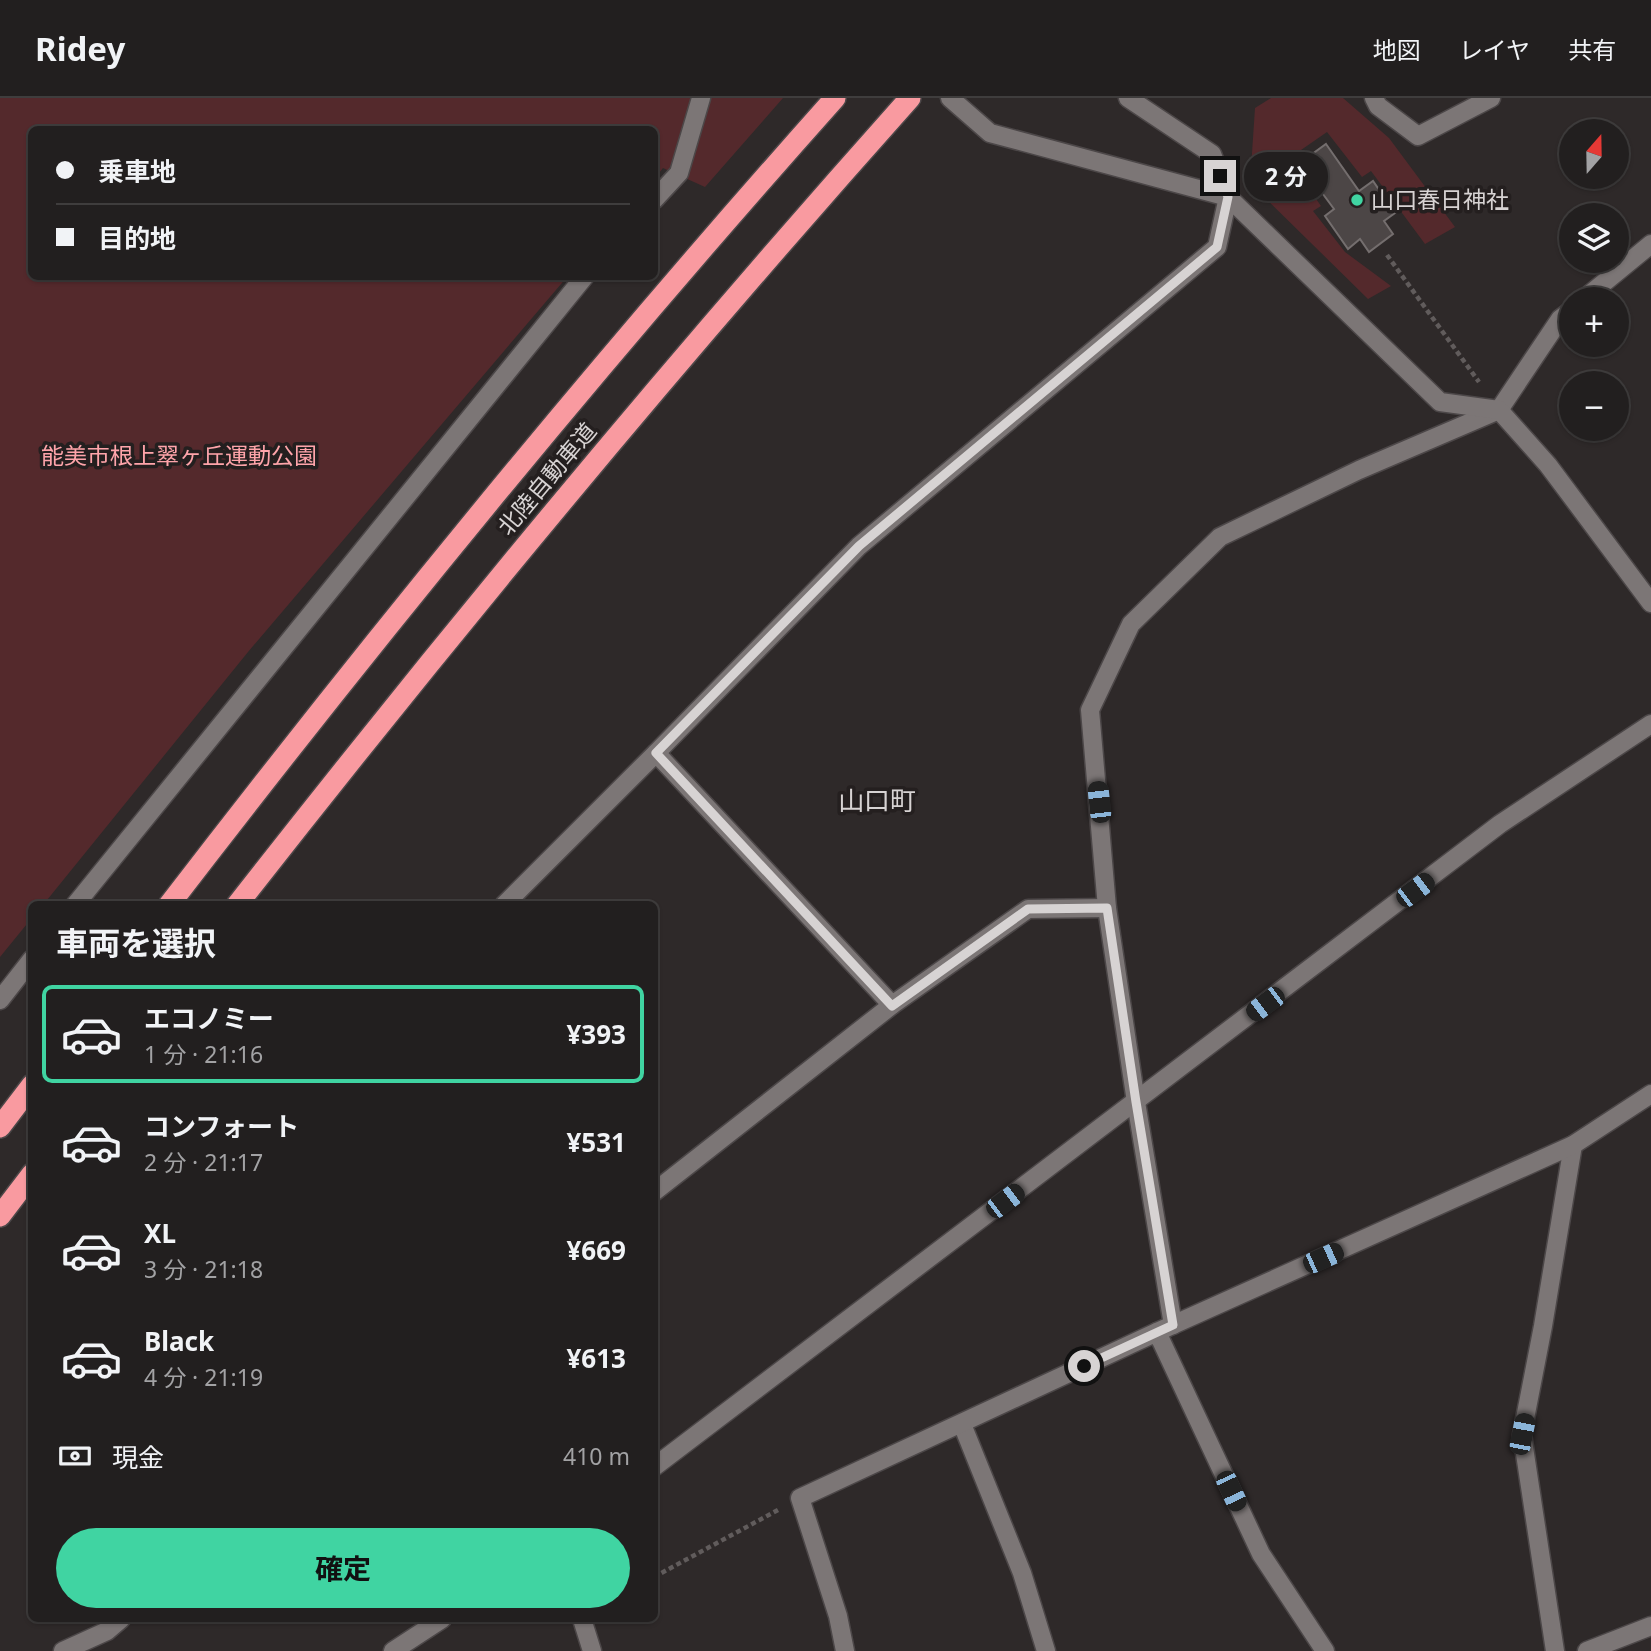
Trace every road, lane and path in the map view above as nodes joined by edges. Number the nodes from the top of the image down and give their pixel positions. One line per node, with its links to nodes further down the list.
1 (701, 98): 8 (street)
2 (835, 98): 20 (highway, 北陸自動車道)
3 (910, 98): 21 (highway, 北陸自動車道)
4 (950, 98): 9 (street)
5 (1128, 98): 9 (street)
6 (1374, 98): 7 (street)
7 (1491, 98)
8 (658, 196)
9 (1228, 197): 15 (street); 18 (street)
10 (1651, 244): 13 (street)
11 (1387, 256): 15 (path)
12 (582, 280): 19 (street)
13 (1599, 287)
14 (1559, 320): 15 (street)
15 (1499, 410): 16 (street); 23 (street)
16 (1651, 603)
17 (1651, 724): 29 (street)
18 (656, 753): 22 (street); 26 (street)
19 (78, 901)
20 (172, 901)
21 (240, 901)
22 (509, 901)
23 (1107, 908): 26 (street); 29 (street)
24 (28, 964): 25 (street)
25 (0, 1000)
26 (892, 1006): 33 (street)
27 (28, 1090): 30 (highway)
28 (1651, 1094): 31 (street)
29 (1136, 1102): 35 (street); 37 (street)
30 (0, 1127)
31 (1573, 1145): 35 (street); 50 (street)
32 (28, 1179): 34 (highway)
33 (658, 1189)
34 (0, 1216)
35 (1165, 1328): 36 (street); 49 (street)
36 (962, 1424): 38 (street); 48 (street)
37 (658, 1464)
38 (800, 1498): 39 (path); 47 (street)
39 (658, 1575)
40 (118, 1622): 44 (street)
41 (437, 1622): 45 (street)
42 (583, 1622): 46 (street)
43 (1651, 1626): 51 (street)
44 (63, 1651)
45 (393, 1651)
46 (592, 1651)
47 (845, 1651)
48 (1046, 1651)
49 (1325, 1651)
50 (1555, 1651)
51 (1587, 1651)

